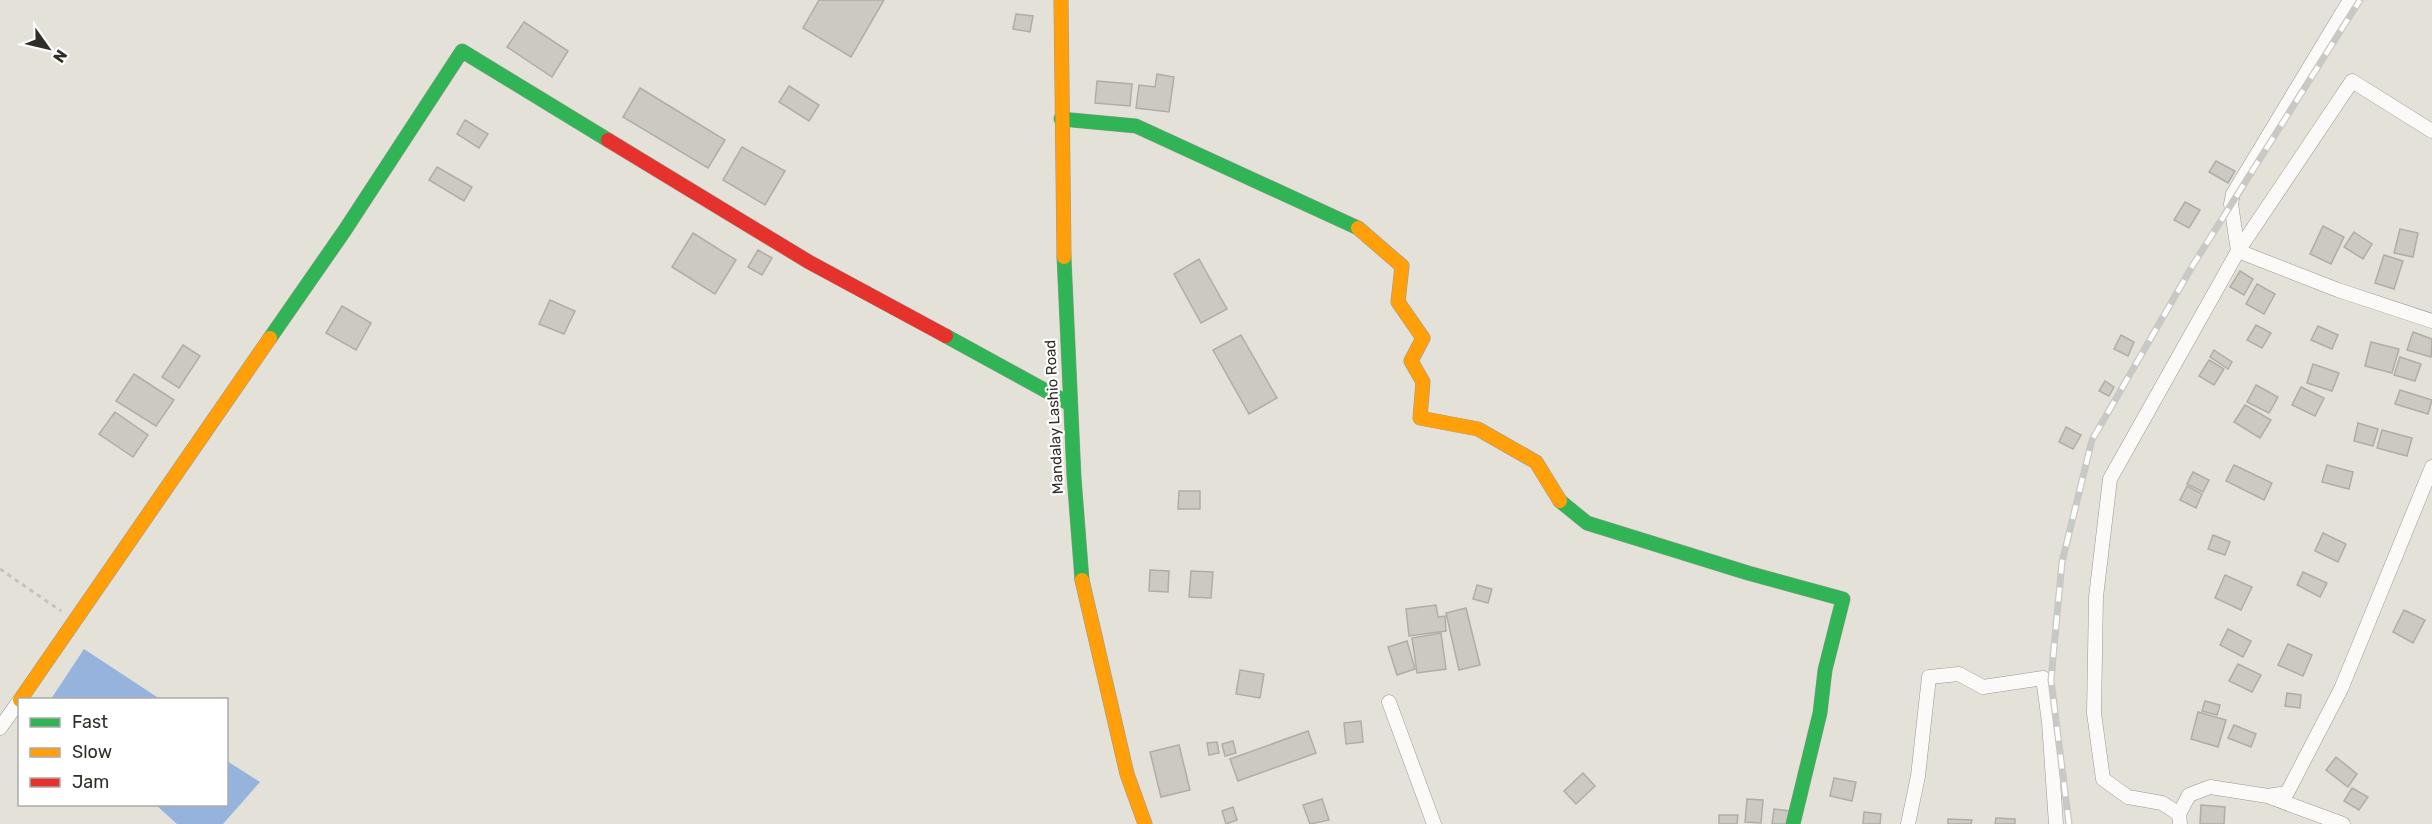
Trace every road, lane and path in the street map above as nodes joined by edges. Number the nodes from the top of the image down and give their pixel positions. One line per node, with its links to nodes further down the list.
1 (1061, 0): 3 (main road, Mandalay Lashio Road)
2 (2350, 0): 5 (street)
3 (1061, 119): 7 (main road, Mandalay Lashio Road); 19 (main road)
4 (2432, 131): 5 (street)
5 (2238, 251): 6 (street); 16 (street)
6 (2432, 321)
7 (1070, 404): 10 (main road); 17 (main road, Mandalay Lashio Road)
8 (2432, 467): 15 (street)
9 (0, 569): 10 (path)
10 (75, 620): 11 (main road)
11 (21, 698)
12 (1389, 702): 18 (street)
13 (18, 703): 14 (street)
14 (0, 728)
15 (2268, 796): 16 (street); 22 (street)
16 (2180, 819)
17 (1145, 824)
18 (1434, 824)
19 (1793, 824)
20 (1908, 824): 21 (street)
21 (2056, 824)
22 (2343, 824)

